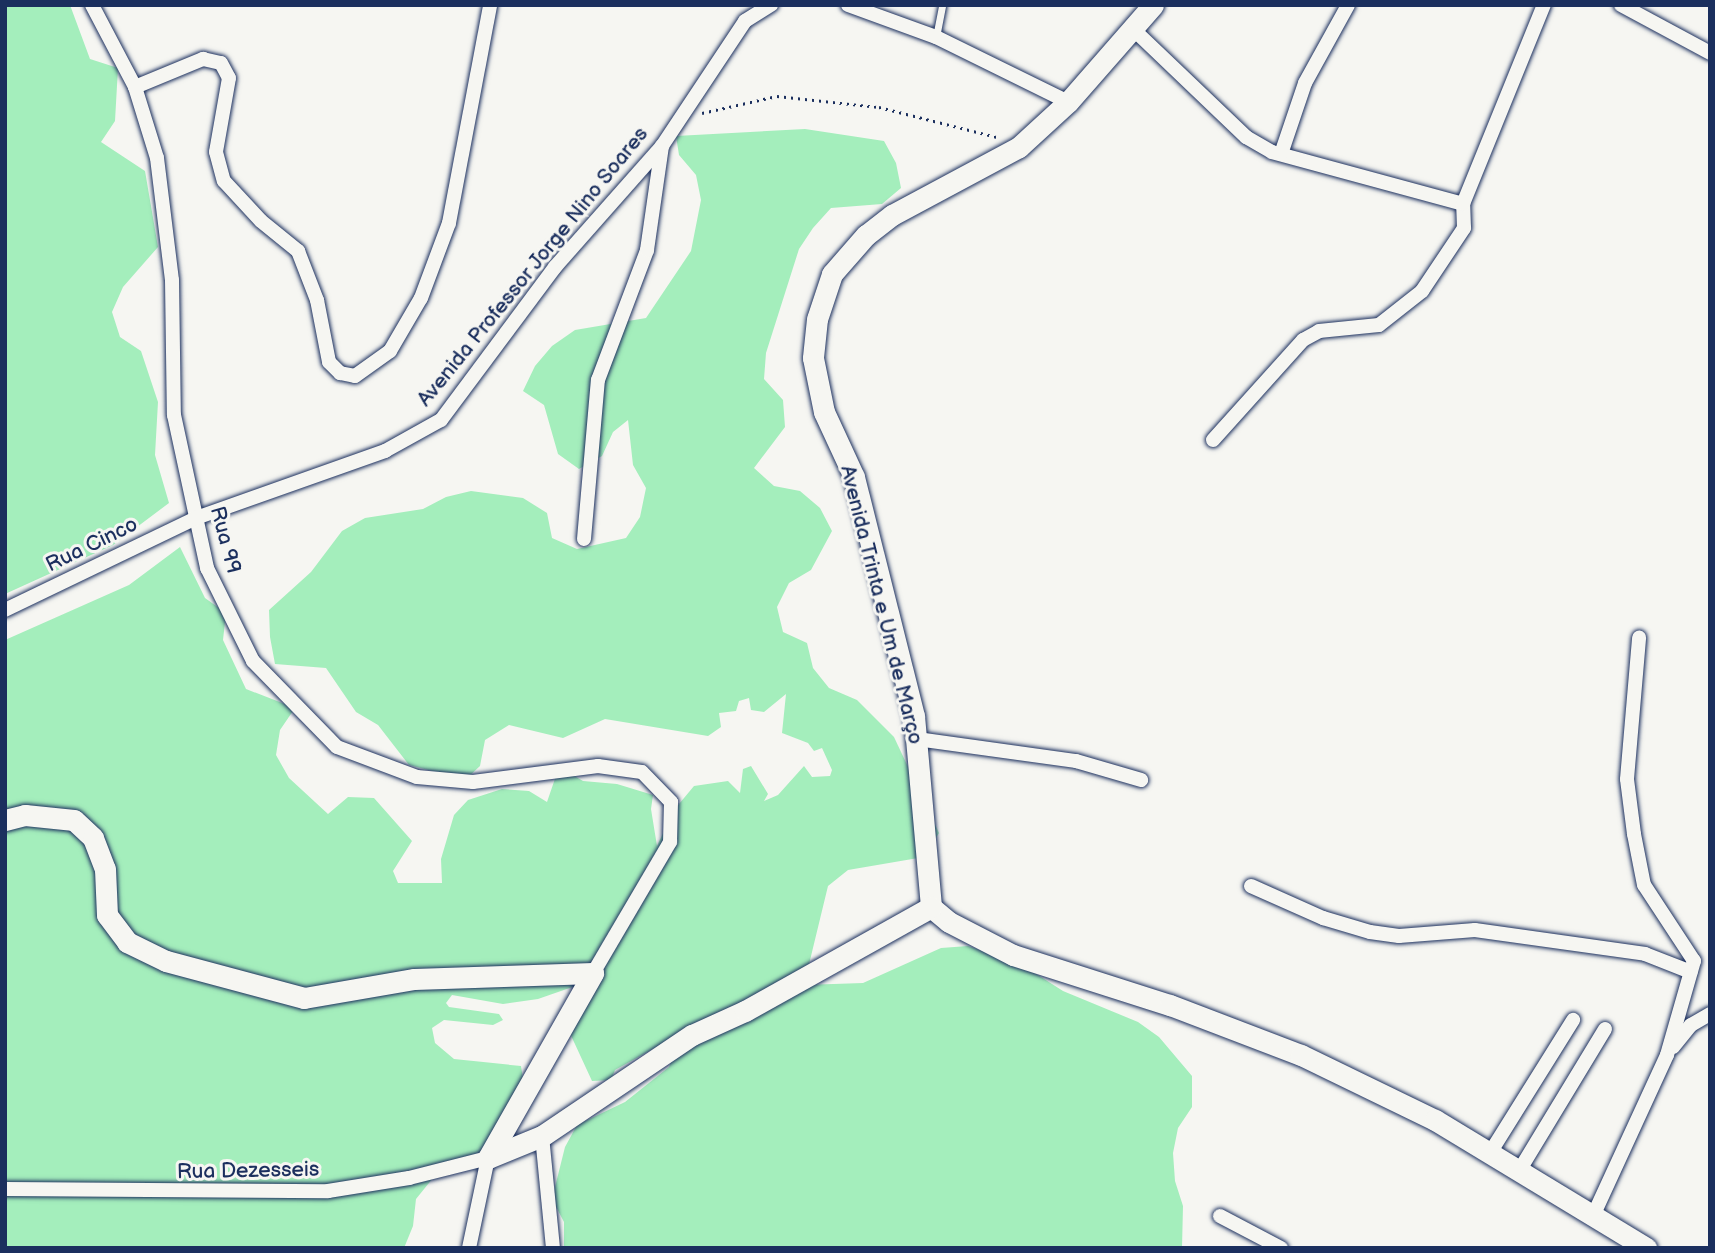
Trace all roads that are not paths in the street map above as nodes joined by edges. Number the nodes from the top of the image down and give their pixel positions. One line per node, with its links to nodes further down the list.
1 (92, 5): 13 (street, Rua 99)
2 (490, 5): 13 (street)
3 (771, 5): 15 (street, Avenida Professor Jorge Nino Soares)
4 (942, 5): 11 (lane)
5 (1153, 5): 10 (street, Avenida Trinta e Um de Março)
6 (1348, 5): 16 (street)
7 (1544, 5): 17 (street)
8 (1621, 5): 12 (street)
9 (855, 6): 11 (street)
10 (1132, 29): 14 (street, Avenida Trinta e Um de Março); 16 (street)
11 (936, 37): 14 (street)
12 (1710, 53)
13 (135, 88): 19 (street, Rua 99)
14 (1068, 102): 23 (street, Avenida Trinta e Um de Março)
15 (662, 146): 19 (street, Avenida Professor Jorge Nino Soares); 20 (street)
16 (1281, 154): 17 (street)
17 (1463, 204): 18 (street)
18 (1213, 440)
19 (196, 519): 21 (street, Rua Cinco); 29 (street, Rua 99)
20 (584, 539)
21 (5, 610)
22 (1639, 638): 28 (street)
23 (918, 739): 24 (street); 27 (street, Avenida Trinta e Um de Março)
24 (1141, 780)
25 (5, 820): 29 (street)
26 (1251, 886): 28 (street)
27 (931, 907): 34 (street); 35 (street)
28 (1691, 972): 33 (street)
29 (593, 973): 36 (street)
30 (1710, 1014): 33 (street)
31 (1573, 1020): 35 (street)
32 (1605, 1030): 37 (street)
33 (1667, 1055): 40 (street)
34 (542, 1136): 36 (street); 42 (street)
35 (1490, 1153): 37 (street)
36 (488, 1158): 38 (street, Rua Dezesseis); 41 (street)
37 (1519, 1171): 40 (street)
38 (5, 1189)
39 (1220, 1216): 43 (street)
40 (1592, 1216): 44 (street)
41 (468, 1248)
42 (553, 1248)
43 (1281, 1248)
44 (1646, 1248)

